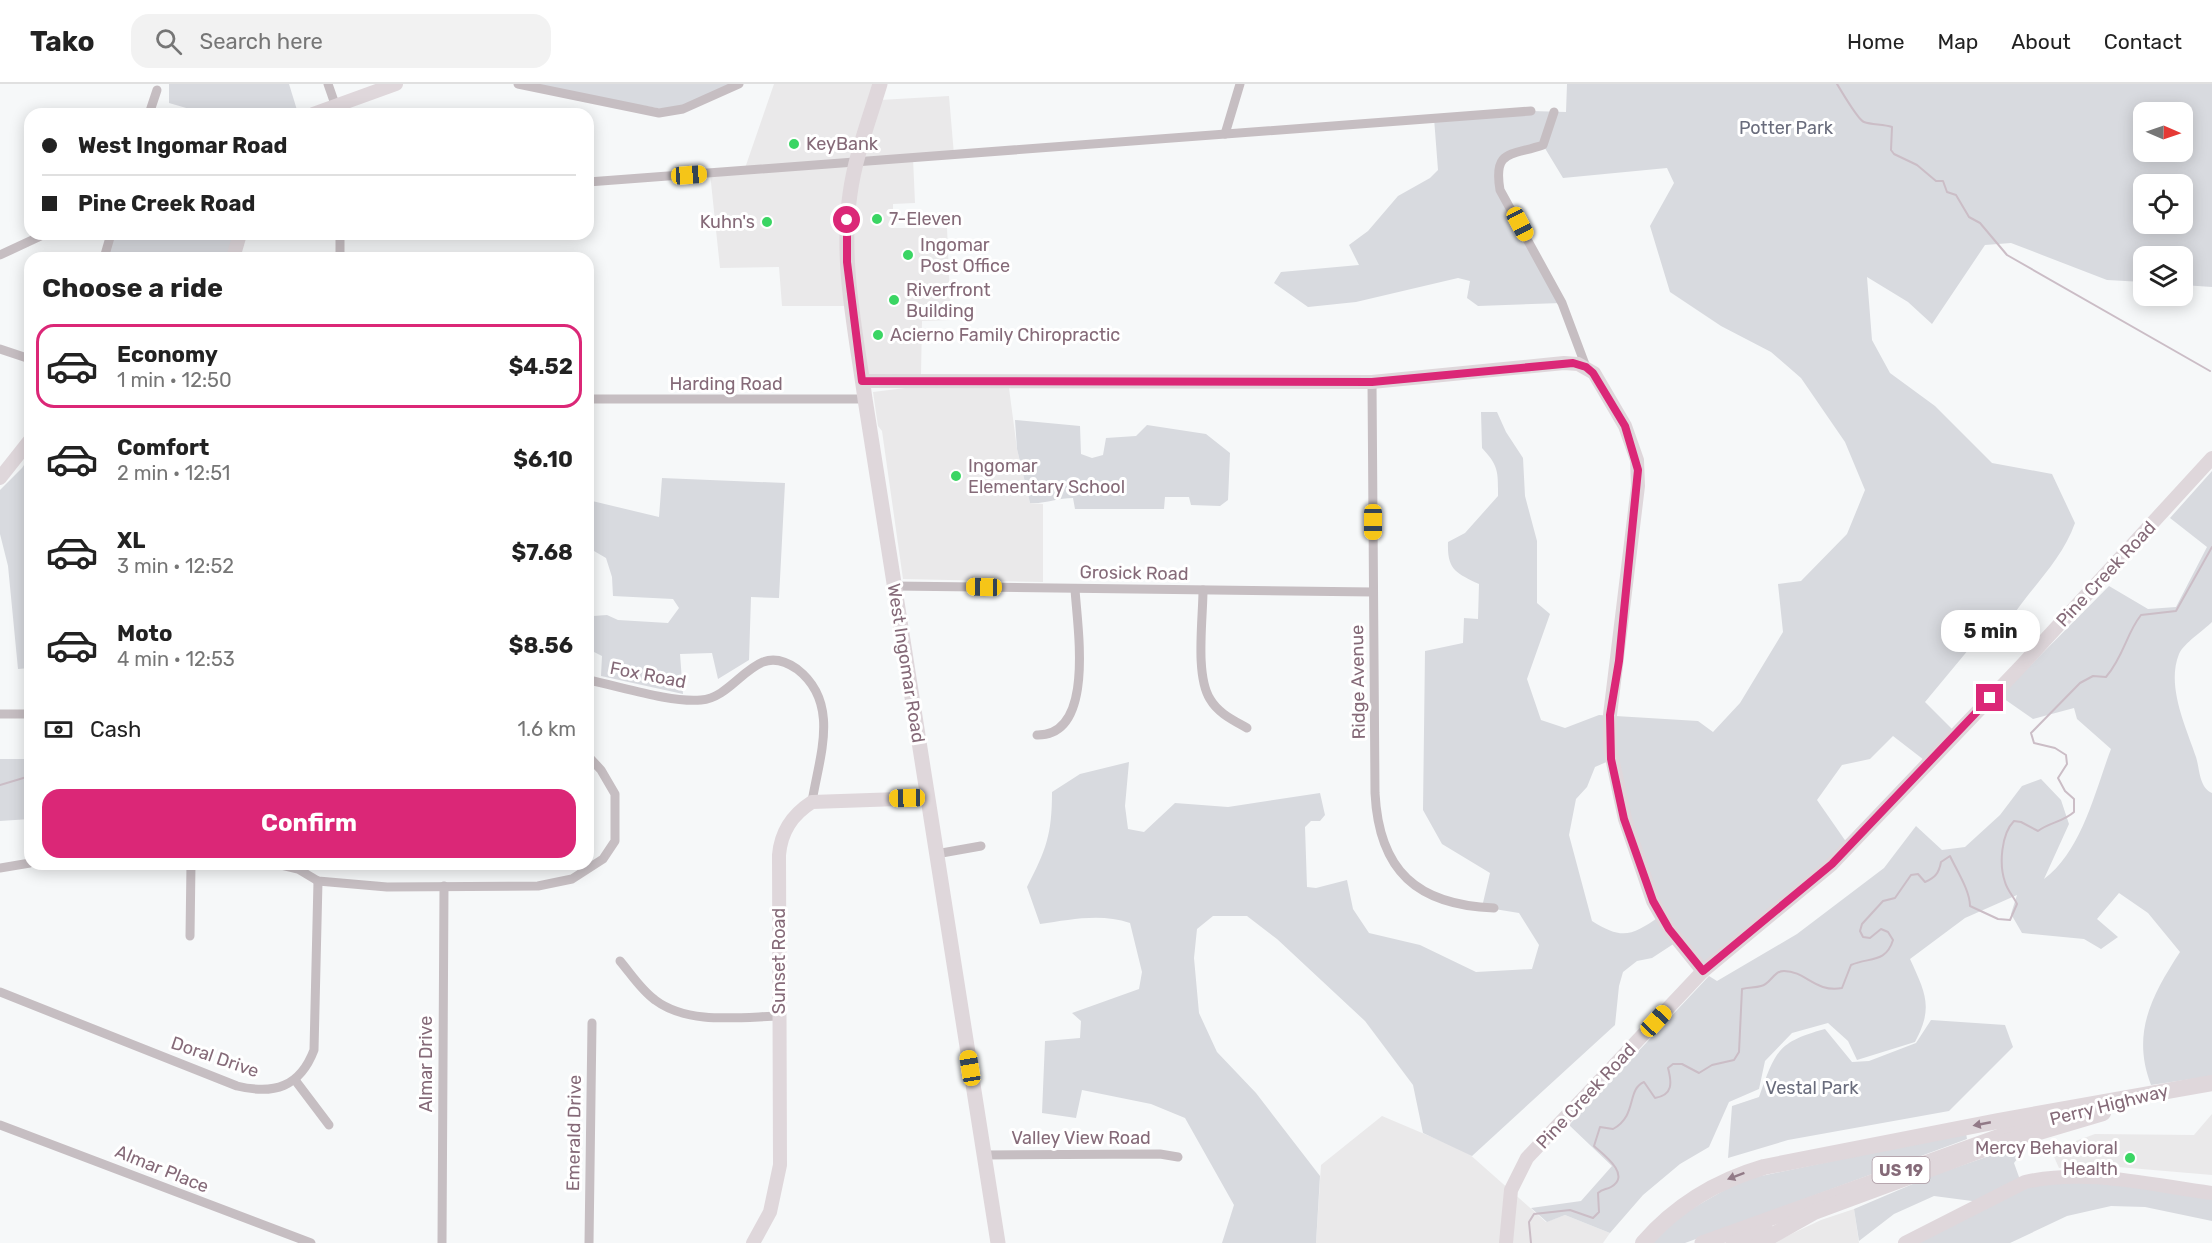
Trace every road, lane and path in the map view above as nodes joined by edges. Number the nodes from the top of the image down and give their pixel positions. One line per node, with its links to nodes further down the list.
1 (328, 84): 8 (street)
2 (396, 84): 8 (street)
3 (518, 84): 4 (street)
4 (739, 84)
5 (880, 84): 14 (main road, West Ingomar Road)
6 (1240, 84): 13 (street)
7 (157, 90): 9 (street)
8 (335, 104): 10 (street)
9 (152, 108)
10 (326, 108)
11 (1531, 111): 13 (street)
12 (1554, 112): 20 (street)
13 (1225, 134): 14 (street)
14 (856, 163): 15 (street); 21 (main road, West Ingomar Road)
15 (594, 182)
16 (32, 240): 17 (street)
17 (0, 255)
18 (0, 349): 19 (street)
19 (24, 357)
20 (1586, 367): 22 (street); 53 (street)
21 (862, 381): 22 (street); 24 (main road, West Ingomar Road)
22 (1372, 382): 31 (street, Ridge Avenue)
23 (594, 399): 24 (street, Harding Road)
24 (865, 399): 28 (main road, West Ingomar Road)
25 (24, 448): 27 (street)
26 (2212, 458): 53 (street, Pine Creek Road)
27 (0, 478)
28 (894, 586): 29 (street, Grosick Road); 38 (main road, West Ingomar Road)
29 (1075, 589): 30 (street, Grosick Road); 36 (street)
30 (1203, 590): 31 (street, Grosick Road); 35 (street)
31 (1373, 592): 50 (street, Ridge Avenue)
32 (594, 681): 39 (street, Fox Road)
33 (0, 714): 34 (street)
34 (24, 714)
35 (1247, 728)
36 (1036, 735)
37 (594, 762): 43 (street)
38 (928, 798): 39 (street); 41 (main road, West Ingomar Road)
39 (812, 802): 55 (street, Sunset Road)
40 (981, 846): 41 (street)
41 (936, 854): 63 (main road, West Ingomar Road)
42 (24, 865): 44 (street)
43 (594, 865)
44 (0, 868)
45 (190, 870): 51 (street)
46 (301, 870): 48 (street)
47 (586, 870): 49 (street)
48 (318, 881): 49 (street); 57 (street)
49 (444, 886): 68 (street, Almar Drive)
50 (1494, 908)
51 (190, 936)
52 (620, 962): 55 (street)
53 (1703, 971): 72 (street, Pine Creek Road)
54 (0, 992): 57 (street, Doral Drive)
55 (779, 1016): 70 (street, Sunset Road)
56 (592, 1023): 69 (street, Emerald Drive)
57 (295, 1080): 62 (street)
58 (2212, 1083): 60 (highway, Perry Highway / US 19)
59 (2212, 1094): 66 (highway, Perry Highway / US 19)
60 (2102, 1103): 73 (highway, one-way to 73); 74 (main road, Perry Highway / US 19)
61 (0, 1125): 67 (street, Almar Place)
62 (328, 1125)
63 (984, 1155): 64 (street, Valley View Road); 71 (main road, West Ingomar Road)
64 (1178, 1156)
65 (2212, 1193): 77 (street)
66 (1814, 1212): 75 (main road, Perry Highway / US 19); 76 (highway)
67 (311, 1243)
68 (442, 1243)
69 (589, 1243)
70 (753, 1243)
71 (998, 1243)
72 (1506, 1243)
73 (1643, 1243)
74 (1702, 1243)
75 (1733, 1243)
76 (1760, 1243)
77 (1905, 1243)

